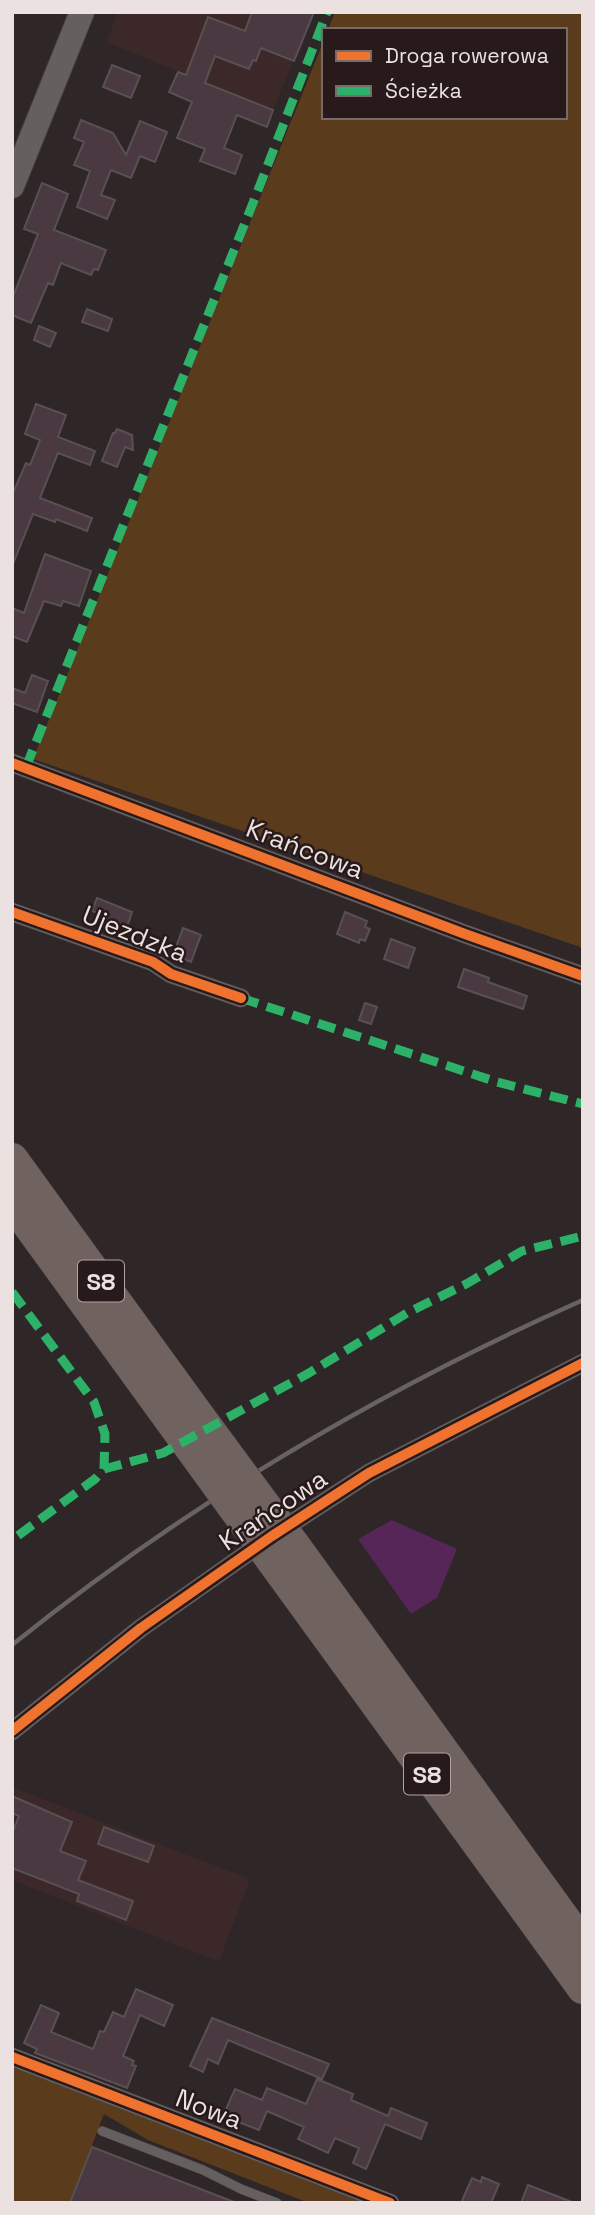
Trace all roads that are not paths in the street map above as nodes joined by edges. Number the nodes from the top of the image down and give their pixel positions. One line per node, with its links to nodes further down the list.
1 (82, 12): 2 (main road)
2 (12, 186)
3 (12, 762): 5 (street, Krańcowa)
4 (12, 912): 6 (street, Ujezdzka)
5 (583, 976)
6 (241, 998)
7 (12, 1159): 10 (highway, S8)
8 (12, 1202): 10 (highway, S8)
9 (583, 1363): 12 (street, Krańcowa)
10 (179, 1410): 11 (highway, S8, bridge)
11 (282, 1552): 13 (highway, S8); 14 (highway, S8)
12 (12, 1731)
13 (583, 1945)
14 (583, 1988)
15 (12, 2057): 18 (street, Nowa)
16 (102, 2131): 17 (lane)
17 (276, 2203)
18 (390, 2203)

